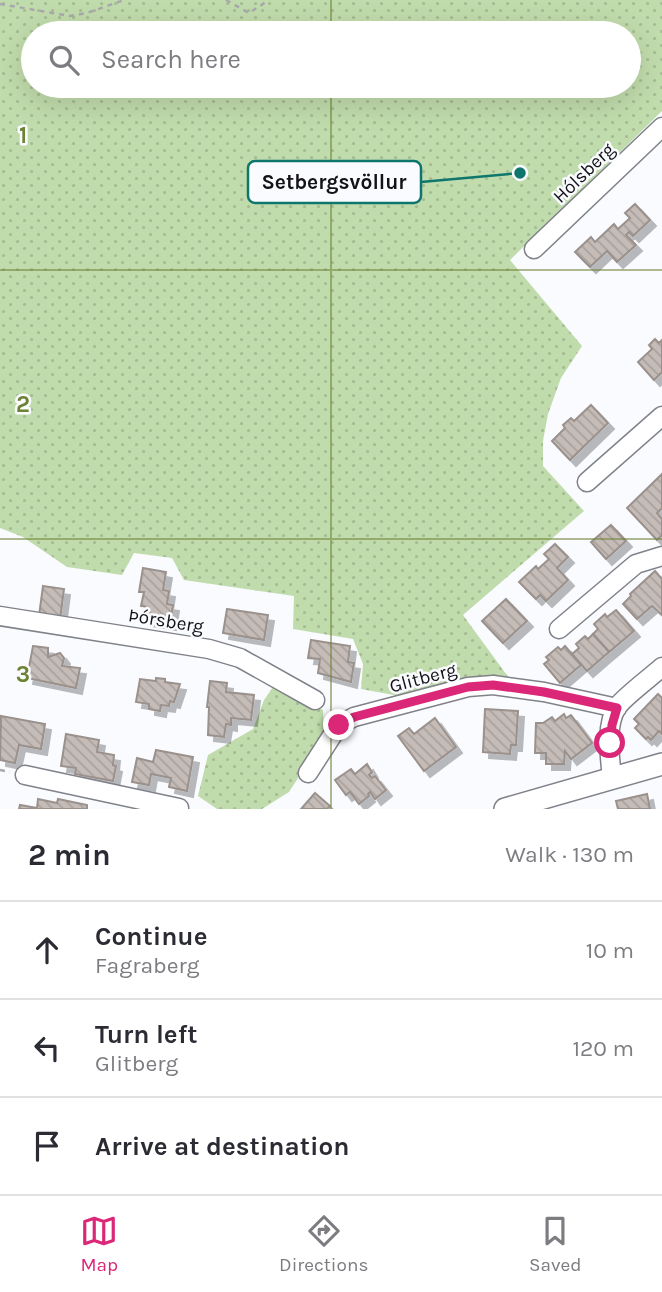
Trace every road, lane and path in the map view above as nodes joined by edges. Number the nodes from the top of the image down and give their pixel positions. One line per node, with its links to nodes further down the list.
1 (124, 0): 4 (path)
2 (226, 0): 3 (path)
3 (269, 0)
4 (0, 4)
5 (662, 127): 6 (street, Hólsberg)
6 (534, 249)
7 (662, 415): 8 (street)
8 (587, 482)
9 (662, 556): 11 (street)
10 (0, 616): 13 (street, Þórsberg)
11 (559, 629)
12 (662, 667): 14 (street)
13 (315, 700)
14 (617, 708): 16 (street, Glitberg); 18 (street)
15 (662, 764): 18 (street)
16 (308, 773)
17 (25, 775): 19 (street)
18 (611, 778): 20 (street)
19 (122, 803): 21 (street)
20 (530, 806): 22 (street)
21 (179, 808)
22 (505, 809)

